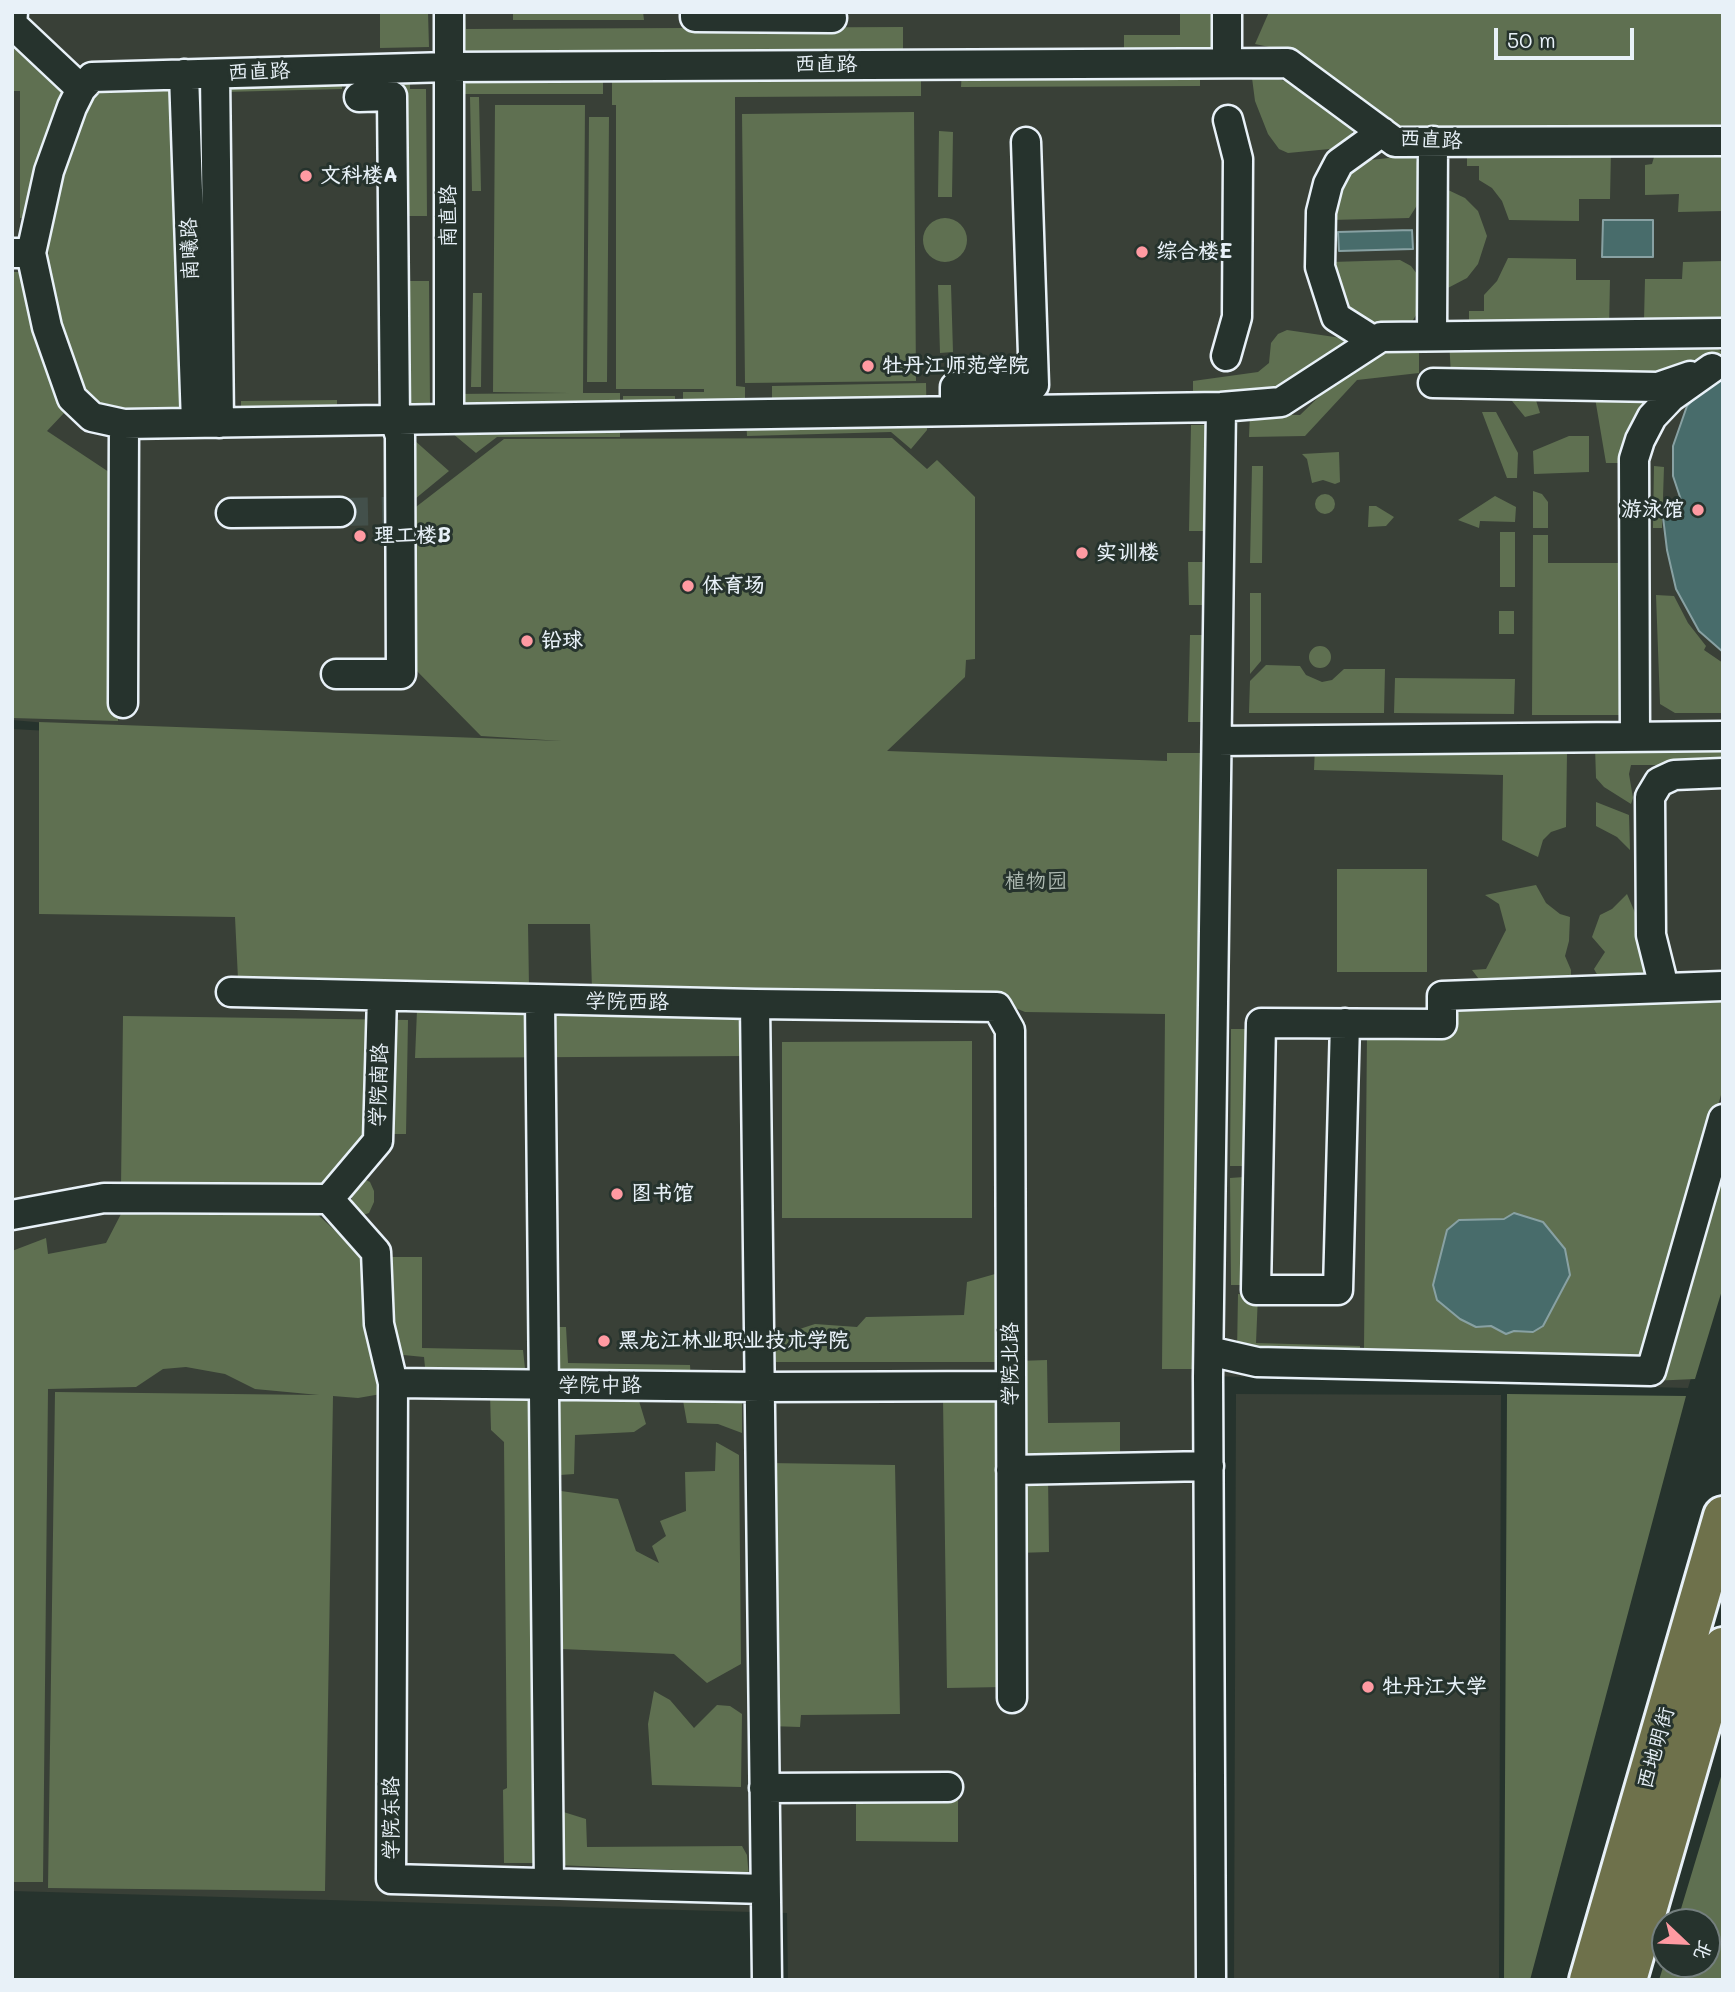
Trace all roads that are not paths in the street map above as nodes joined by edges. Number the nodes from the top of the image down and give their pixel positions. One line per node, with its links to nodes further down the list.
1 (13, 12): 11 (street)
2 (449, 12): 8 (street, 南直路)
3 (695, 12): 5 (street)
4 (1227, 12): 6 (street)
5 (832, 15): 7 (street)
6 (1227, 62): 7 (street, 西直路); 14 (street, 西直路)
7 (831, 64): 8 (street, 西直路)
8 (449, 67): 10 (street, 西直路); 31 (street, 南直路)
9 (184, 74): 10 (street, 西直路); 11 (street, 西直路); 18 (street, 南曦路)
10 (215, 74): 19 (street)
11 (81, 89): 20 (street)
12 (359, 97): 32 (street)
13 (1228, 120): 26 (street)
14 (1382, 138): 15 (street, 西直路); 25 (street)
15 (1433, 141): 16 (street, 西直路); 24 (street)
16 (1723, 141)
17 (1026, 142): 30 (street)
18 (189, 203): 19 (street); 22 (street, 南曦路)
19 (216, 231): 21 (street)
20 (22, 253): 34 (street)
21 (217, 269): 22 (street); 33 (street)
22 (192, 302): 33 (street, 南曦路)
23 (1723, 333): 24 (street)
24 (1432, 336): 25 (street)
25 (1374, 341): 29 (street)
26 (1226, 356)
27 (1718, 368): 28 (street); 40 (street)
28 (1433, 383)
29 (1221, 407): 30 (street); 41 (street)
30 (955, 411): 31 (street)
31 (449, 419): 32 (street)
32 (395, 421): 33 (street); 37 (street)
33 (207, 423): 34 (street)
34 (124, 424): 38 (street)
35 (340, 512): 36 (street)
36 (231, 513)
37 (336, 674)
38 (123, 703)
39 (1723, 736): 40 (street)
40 (1635, 737): 41 (street)
41 (1217, 741): 52 (street)
42 (1723, 773): 44 (street)
43 (1723, 986): 44 (street)
44 (1652, 988): 49 (street)
45 (231, 992): 46 (street, 学院西路)
46 (382, 996): 47 (street, 学院西路); 54 (street, 学院南路)
47 (540, 1000): 48 (street, 学院西路); 58 (street)
48 (755, 1004): 50 (street, 学院西路); 60 (street)
49 (1345, 1023): 53 (street); 53 (street)
50 (1010, 1030): 59 (street, 学院北路)
51 (1723, 1119): 56 (street)
52 (1211, 1170): 53 (street); 56 (street)
53 (1257, 1171)
54 (329, 1199): 55 (street); 57 (street)
55 (12, 1215)
56 (1209, 1350): 61 (street)
57 (393, 1383): 58 (street, 学院中路); 68 (street, 学院东路)
58 (544, 1385): 60 (street, 学院中路); 68 (street)
59 (1011, 1386): 60 (street, 学院中路); 62 (street, 学院北路)
60 (760, 1387): 67 (street)
61 (1209, 1466): 62 (street); 71 (street)
62 (1012, 1470): 65 (street, 学院北路)
63 (1723, 1516): 72 (highway, 西地明街)
64 (1723, 1647): 73 (highway, 西地明街)
65 (1012, 1698)
66 (948, 1787): 67 (street)
67 (764, 1788): 69 (street)
68 (549, 1883): 69 (street, 学院东路)
69 (765, 1889): 70 (street)
70 (766, 1980)
71 (1211, 1980)
72 (1589, 1980)
73 (1627, 1980)

